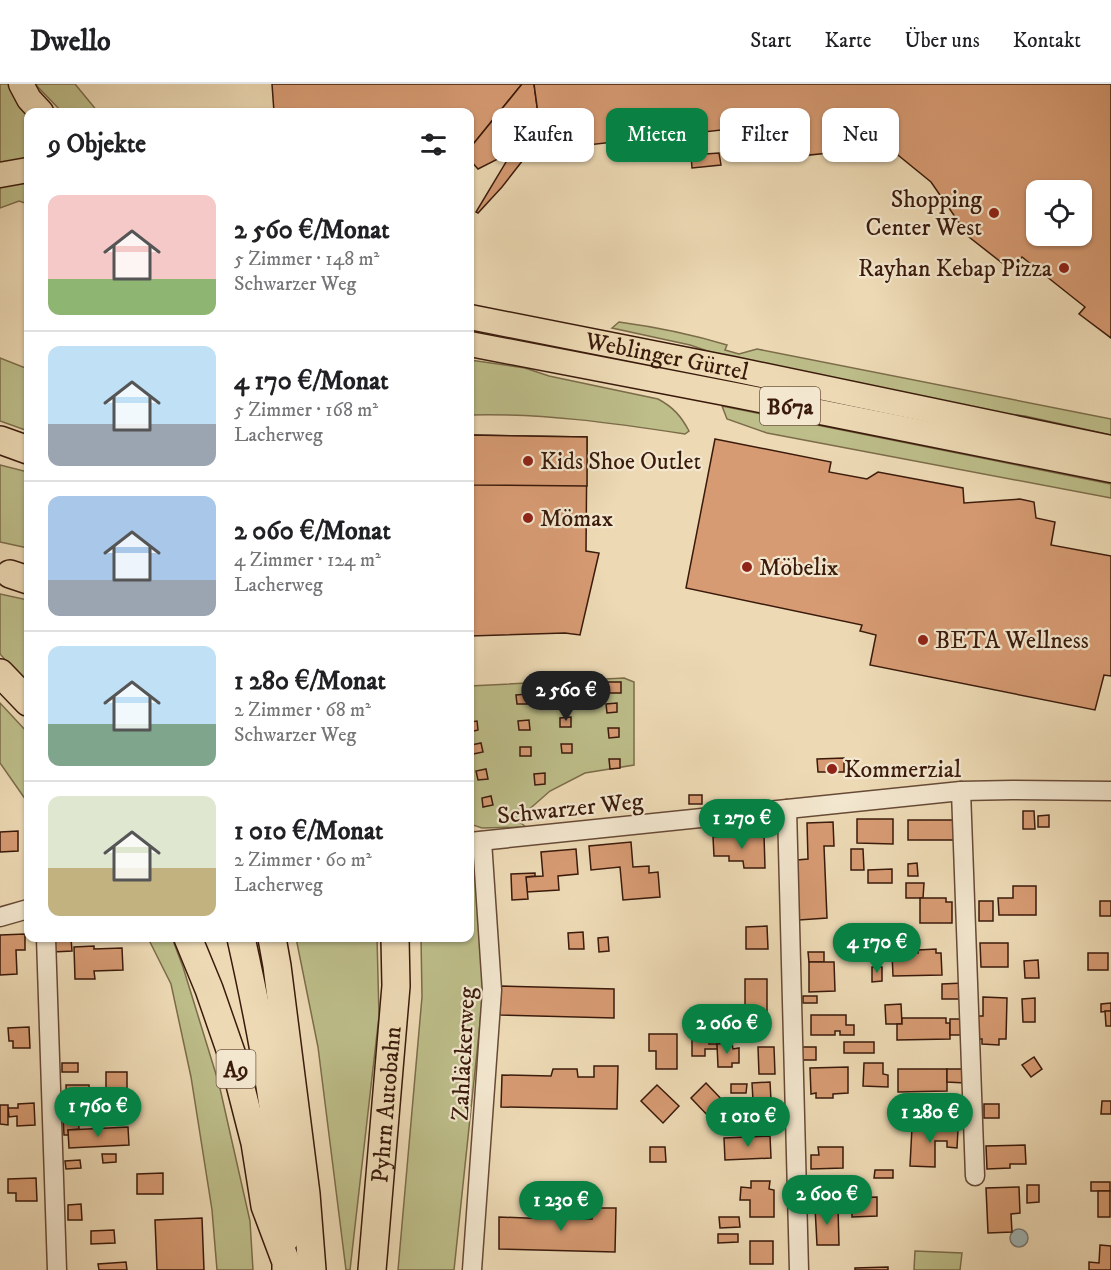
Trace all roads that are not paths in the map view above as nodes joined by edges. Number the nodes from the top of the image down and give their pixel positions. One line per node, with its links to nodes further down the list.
1 (21, 84): 2 (main road)
2 (37, 108)
3 (24, 171): 4 (main road)
4 (0, 175)
5 (474, 317): 8 (main road, Weblinger Gürtel / B67a)
6 (474, 345): 10 (main road, Weblinger Gürtel / B67a)
7 (0, 440): 9 (highway)
8 (1111, 448)
9 (24, 449)
10 (1111, 470)
11 (0, 673): 12 (highway)
12 (24, 698)
13 (1111, 791): 14 (street, Schwarzer Weg)
14 (961, 792): 15 (street, Schwarzer Weg); 24 (street)
15 (787, 809): 16 (street, Schwarzer Weg); 30 (street)
16 (476, 842): 29 (street, Zahläckerweg)
17 (24, 910): 18 (street)
18 (0, 916)
19 (46, 942): 26 (street)
20 (190, 942): 25 (highway, A9)
21 (242, 942): 25 (highway)
22 (273, 942): 27 (highway)
23 (395, 942): 28 (highway, Pyhrn Autobahn)
24 (975, 1176)
25 (286, 1266)
26 (57, 1270)
27 (312, 1270)
28 (372, 1270)
29 (472, 1270)
30 (799, 1270)

